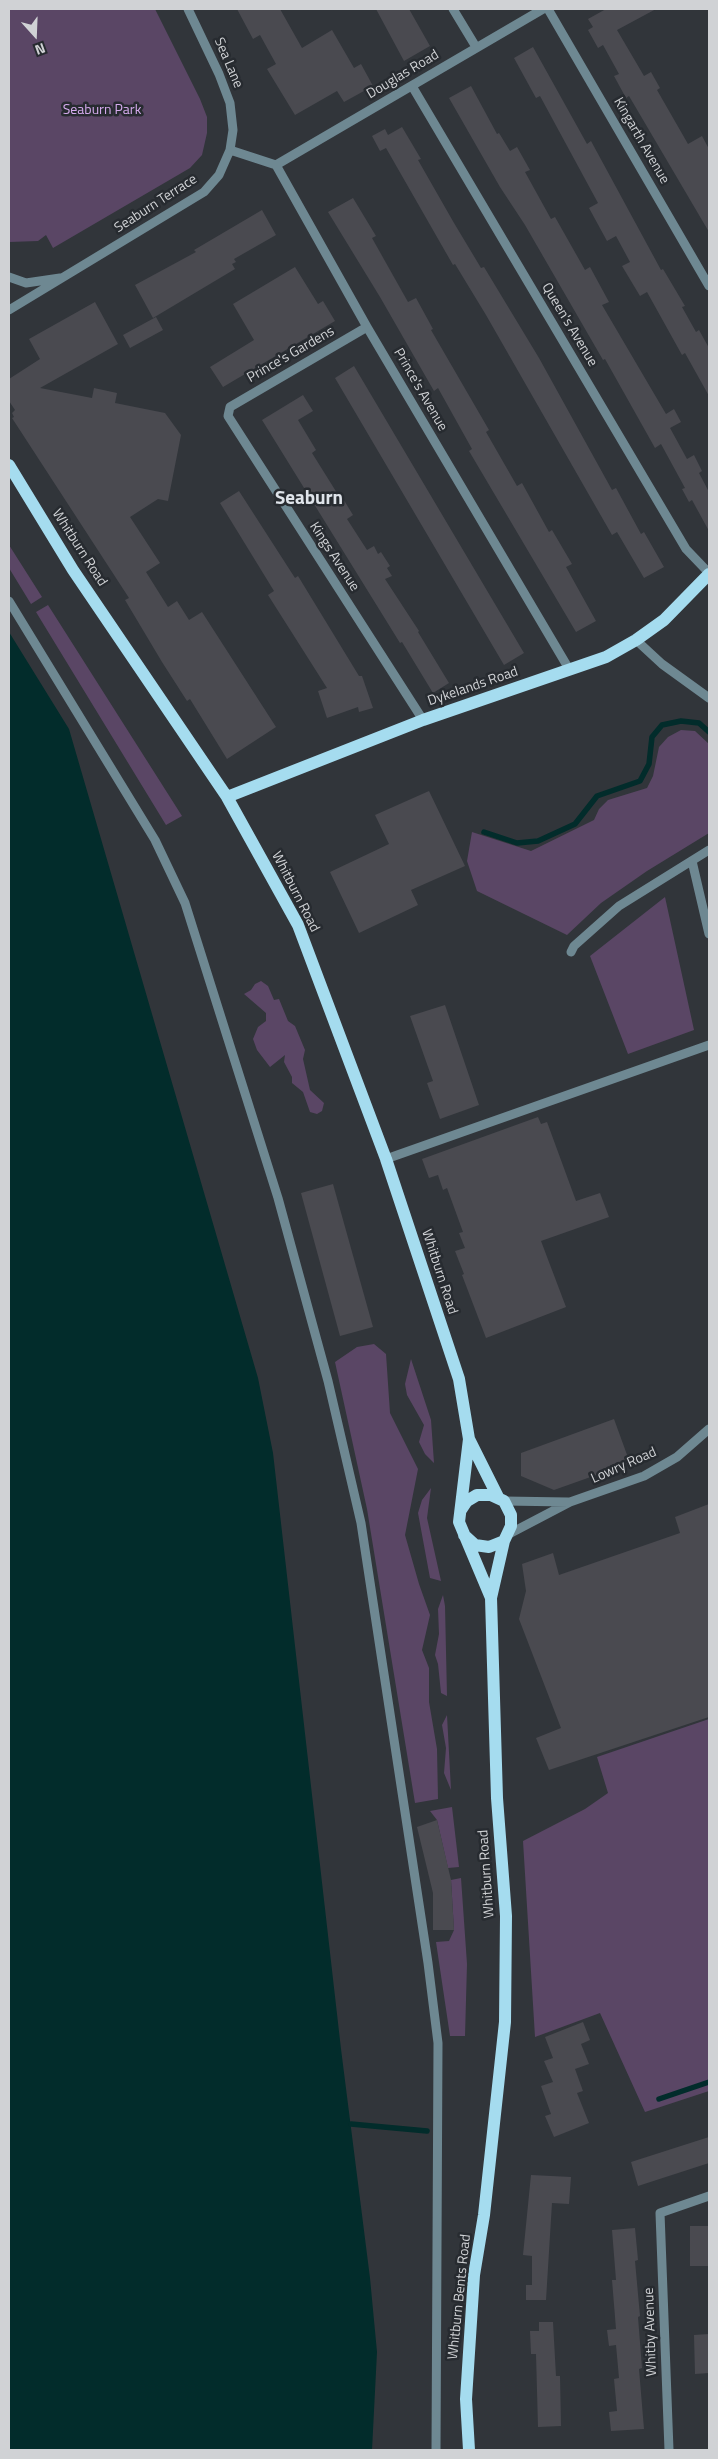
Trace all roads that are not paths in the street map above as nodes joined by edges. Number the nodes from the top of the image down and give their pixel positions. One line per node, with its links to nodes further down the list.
1 (188, 9): 7 (street, Sea Lane)
2 (453, 9): 5 (street)
3 (543, 9): 5 (street, Douglas Road)
4 (548, 9): 12 (street, Kingarth Avenue)
5 (476, 47): 6 (street, Douglas Road)
6 (412, 86): 9 (street, Douglas Road); 17 (street, Queen's Avenue)
7 (233, 130): 8 (street, Seaburn Terrace)
8 (230, 150): 9 (street); 11 (street, Seaburn Terrace)
9 (276, 165): 14 (street, Prince's Avenue)
10 (9, 277): 11 (street, Seaburn Terrace)
11 (65, 277): 13 (street, Seaburn Terrace)
12 (709, 286)
13 (9, 310)
14 (367, 327): 15 (street, Prince's Gardens); 20 (street, Prince's Avenue)
15 (230, 407): 22 (street, Kings Avenue)
16 (9, 465): 23 (main road, Whitburn Road)
17 (709, 574): 19 (main road, Dykelands Road)
18 (9, 601): 40 (street)
19 (636, 640): 20 (main road, Dykelands Road); 21 (street)
20 (568, 670): 22 (main road, Dykelands Road)
21 (709, 698)
22 (422, 720): 23 (main road, Dykelands Road)
23 (227, 797): 29 (main road, Whitburn Road)
24 (709, 850): 25 (street)
25 (692, 861): 26 (street); 27 (street)
26 (709, 934)
27 (571, 952)
28 (709, 1044): 29 (street)
29 (386, 1160): 31 (main road, Whitburn Road)
30 (709, 1429): 33 (street, Lowry Road)
31 (469, 1438): 32 (main road); 34 (main road)
32 (501, 1499): 33 (street, Lowry Road); 34 (main road); 36 (main road)
33 (570, 1502): 36 (street, Lowry Road)
34 (461, 1511): 35 (main road)
35 (462, 1534): 36 (main road); 37 (main road)
36 (506, 1538): 37 (main road)
37 (491, 1598): 38 (main road, Whitburn Road)
38 (492, 2147): 41 (main road, Whitburn Bents Road)
39 (709, 2196): 42 (street, Whitby Avenue)
40 (436, 2450)
41 (469, 2450)
42 (669, 2450)

